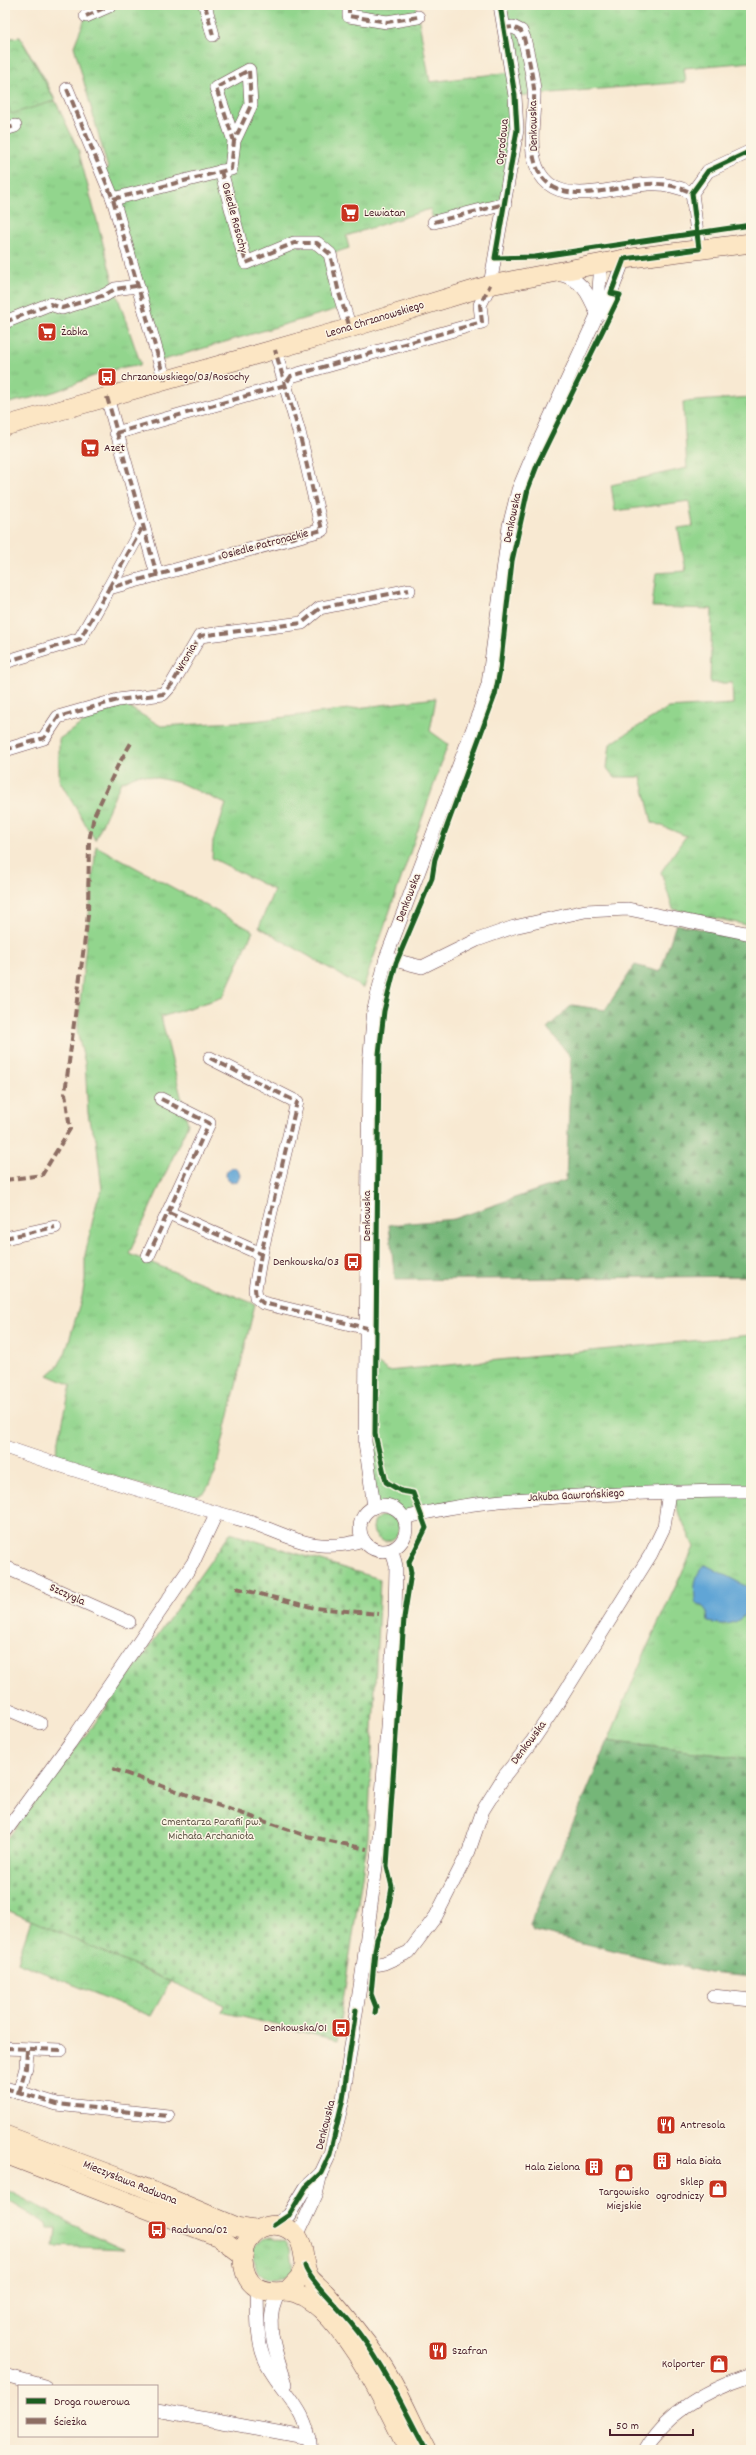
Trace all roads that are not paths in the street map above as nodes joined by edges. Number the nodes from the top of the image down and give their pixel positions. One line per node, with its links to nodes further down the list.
1 (111, 5): 5 (street)
2 (205, 5): 8 (street)
3 (349, 5): 6 (street)
4 (500, 5): 7 (street, Ogrodowa)
5 (86, 16)
6 (418, 16)
7 (504, 28): 13 (street, Denkowska); 15 (street, Ogrodowa)
8 (213, 34)
9 (67, 89): 14 (street)
10 (234, 141): 10 (street, Osiedle Rosochy); 12 (street, Osiedle Rosochy)
11 (751, 151): 13 (street)
12 (221, 171): 14 (street, Osiedle Rosochy); 26 (street, Osiedle Rosochy)
13 (692, 192): 18 (street)
14 (113, 199): 23 (street)
15 (505, 204): 16 (street); 22 (street, Ogrodowa)
16 (434, 222)
17 (751, 243): 18 (main road, Leona Chrzanowskiego)
18 (699, 249): 19 (main road, Leona Chrzanowskiego)
19 (624, 259): 20 (main road, Leona Chrzanowskiego); 24 (street, Denkowska)
20 (601, 263): 21 (main road, Leona Chrzanowskiego); 24 (street, Denkowska)
21 (548, 273): 22 (main road, Leona Chrzanowskiego); 24 (street)
22 (490, 285): 26 (main road, Leona Chrzanowskiego); 29 (street, Ogrodowa)
23 (136, 286): 25 (street); 28 (street)
24 (597, 315): 40 (street, Denkowska)
25 (5, 322)
26 (350, 328): 27 (main road, Leona Chrzanowskiego)
27 (275, 350): 28 (main road, Leona Chrzanowskiego); 29 (street, Osiedle Patronackie)
28 (165, 381): 30 (main road, Leona Chrzanowskiego)
29 (285, 385): 32 (street); 34 (street, Osiedle Patronackie)
30 (107, 397): 31 (main road, Leona Chrzanowskiego); 32 (street)
31 (5, 426)
32 (116, 434): 33 (street)
33 (143, 526): 34 (street); 35 (street)
34 (157, 575): 35 (street, Osiedle Patronackie)
35 (109, 588): 37 (street)
36 (409, 590): 38 (street, Wronia)
37 (5, 662)
38 (5, 750)
39 (751, 934): 40 (street)
40 (386, 958): 48 (street, Denkowska)
41 (210, 1058): 46 (street)
42 (160, 1099): 43 (street)
43 (169, 1213): 46 (street); 47 (street)
44 (55, 1227): 45 (street)
45 (5, 1238)
46 (261, 1254): 48 (street)
47 (148, 1256)
48 (366, 1328): 52 (street, Denkowska)
49 (5, 1447): 53 (street)
50 (669, 1491): 51 (street, Jakuba Gawrońskiego); 54 (street, Jakuba Gawrońskiego); 62 (street, Denkowska)
51 (751, 1491)
52 (374, 1507): 54 (street); 55 (street)
53 (216, 1514): 55 (street); 61 (street)
54 (404, 1518): 56 (street)
55 (363, 1540): 56 (street)
56 (392, 1550): 62 (street, Denkowska)
57 (5, 1567): 58 (street, Szczygla)
58 (130, 1622)
59 (5, 1708): 60 (street)
60 (40, 1723)
61 (5, 1832)
62 (363, 1967): 73 (street, Denkowska)
63 (713, 1996): 64 (street)
64 (751, 2000)
65 (5, 2048): 66 (street)
66 (27, 2049): 67 (street); 69 (street)
67 (62, 2050)
68 (5, 2088): 69 (street)
69 (19, 2093): 70 (street)
70 (168, 2116)
71 (5, 2135): 75 (main road, Mieczysława Radwana)
72 (5, 2154): 77 (main road, Mieczysława Radwana)
73 (321, 2173): 74 (street, Denkowska); 76 (street, Denkowska)
74 (274, 2225): 75 (main road); 76 (main road)
75 (255, 2230): 77 (main road)
76 (297, 2236): 78 (main road)
77 (242, 2255): 79 (main road)
78 (305, 2266): 80 (main road); 88 (main road)
79 (257, 2288): 80 (main road); 84 (street)
80 (284, 2291): 84 (street); 87 (main road)
81 (5, 2375): 83 (street)
82 (751, 2375): 89 (street)
83 (41, 2385)
84 (289, 2394): 86 (street)
85 (158, 2410): 86 (street)
86 (310, 2444)
87 (408, 2450)
88 (426, 2450)
89 (645, 2450)

